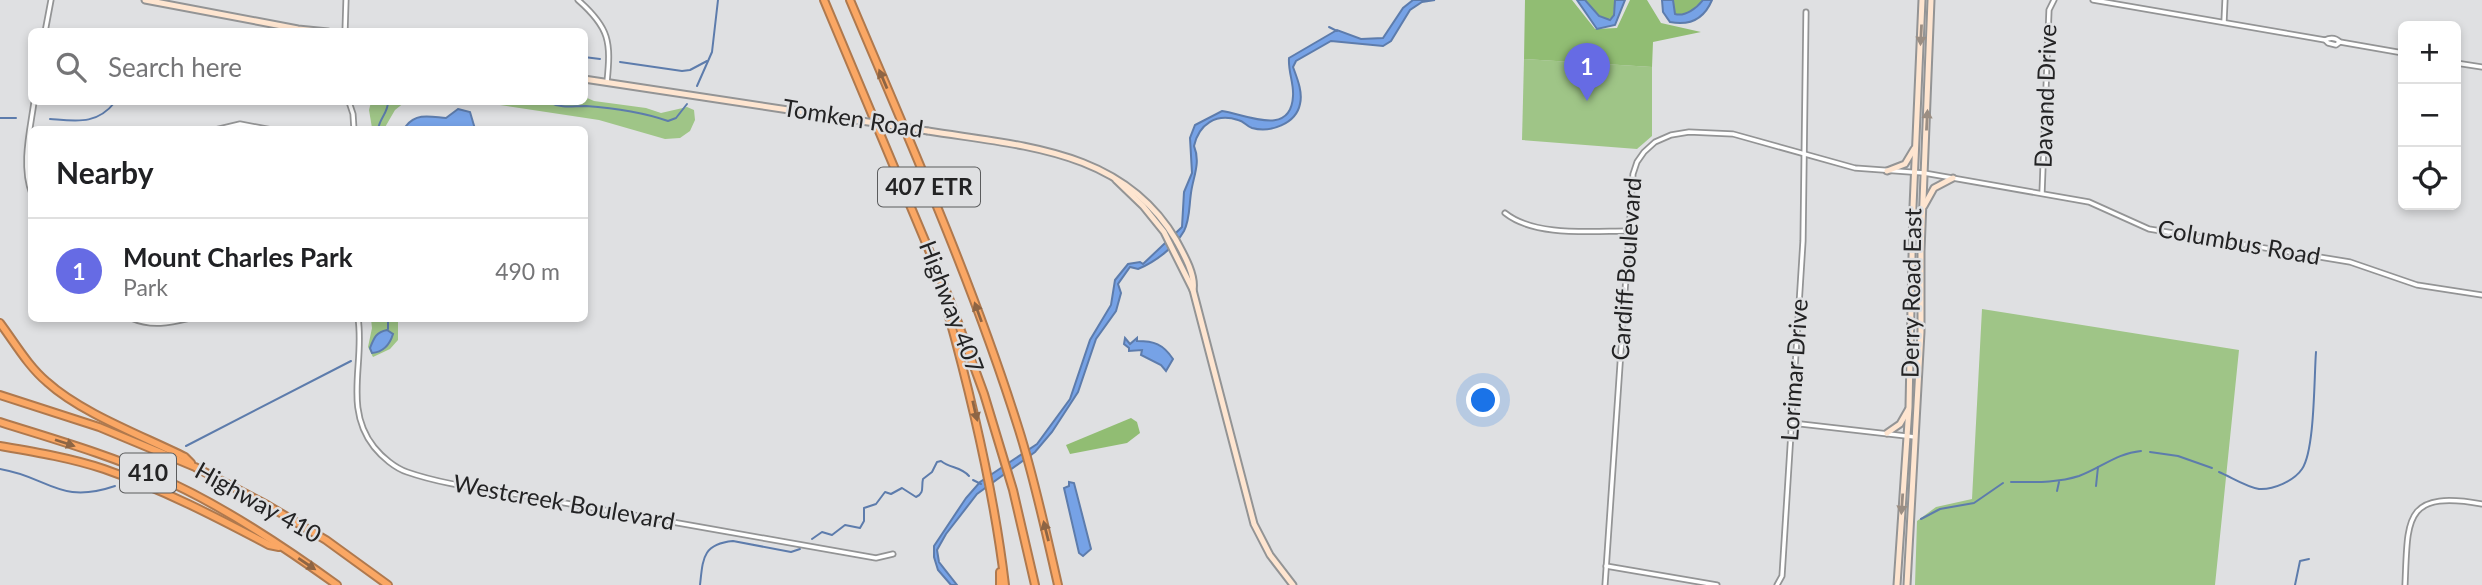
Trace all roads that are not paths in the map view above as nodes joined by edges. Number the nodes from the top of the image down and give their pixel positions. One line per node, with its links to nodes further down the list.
1 (51, 0): 14 (street)
2 (145, 0): 15 (main road)
3 (346, 0): 16 (street)
4 (579, 0): 21 (street)
5 (824, 0): 41 (highway, Highway 407 / 407 ETR)
6 (850, 0): 63 (highway, Highway 407 / 407 ETR, one-way to 6)
7 (1922, 0): 28 (main road, Derry Road East, one-way to 28)
8 (1931, 0): 33 (main road, Derry Road East, one-way to 8)
9 (2054, 0): 36 (street, Davand Drive)
10 (2093, 0): 13 (street)
11 (2225, 0): 13 (street)
12 (1807, 12): 30 (street, Lorimar Drive)
13 (2224, 22): 17 (street)
14 (46, 28)
15 (294, 28)
16 (345, 28)
17 (2398, 52)
18 (2461, 63): 19 (street)
19 (2482, 67)
20 (588, 80): 21 (main road, Tomken Road)
21 (607, 82): 64 (main road, Tomken Road, bridge)
22 (34, 105): 24 (street)
23 (350, 105): 27 (street)
24 (31, 126)
25 (232, 126): 26 (street)
26 (251, 126)
27 (354, 126)
28 (1916, 143): 31 (main road); 32 (main road, Derry Road East)
29 (28, 148): 35 (street)
30 (1803, 154): 31 (street, Cardiff Boulevard); 39 (street, Cardiff Boulevard); 49 (street, Lorimar Drive)
31 (1887, 171): 32 (street, Cardiff Boulevard)
32 (1915, 172): 33 (street, Columbus Road); 47 (main road, Derry Road East)
33 (1924, 173): 34 (street, Columbus Road); 37 (main road, Derry Road East)
34 (1953, 178): 36 (street, Columbus Road); 37 (main road)
35 (28, 184)
36 (2042, 193): 40 (street, Columbus Road)
37 (1923, 209): 52 (main road, Derry Road East)
38 (1504, 213): 39 (street)
39 (1629, 231): 58 (street, Cardiff Boulevard)
40 (2482, 296)
41 (949, 298): 61 (highway, one-way to 61); 62 (highway, Highway 407 / 407 ETR)
42 (142, 322): 43 (street)
43 (172, 322)
44 (358, 322): 57 (street, Westcreek Boulevard)
45 (0, 323): 54 (highway)
46 (0, 395): 54 (highway, Highway 410 / 410)
47 (1909, 407): 50 (main road); 51 (main road, Derry Road East)
48 (0, 422): 56 (highway, Highway 410 / 410, one-way to 56)
49 (1791, 423): 50 (street); 67 (street, Lorimar Drive)
50 (1887, 433): 51 (street)
51 (1907, 436): 52 (street); 68 (main road, Derry Road East, one-way to 68)
52 (1916, 437): 69 (main road, Derry Road East)
53 (0, 446): 56 (highway)
54 (195, 467): 60 (highway, Highway 410 / 410)
55 (2482, 503): 70 (street)
56 (284, 548): 59 (highway, Highway 410 / 410, one-way to 59)
57 (893, 555)
58 (1606, 566): 65 (street, Cardiff Boulevard); 66 (street)
59 (337, 585)
60 (388, 585)
61 (1003, 585)
62 (1035, 585)
63 (1058, 585)
64 (1293, 585)
65 (1605, 585)
66 (1717, 585)
67 (1777, 585)
68 (1897, 585)
69 (1907, 585)
70 (2405, 585)

